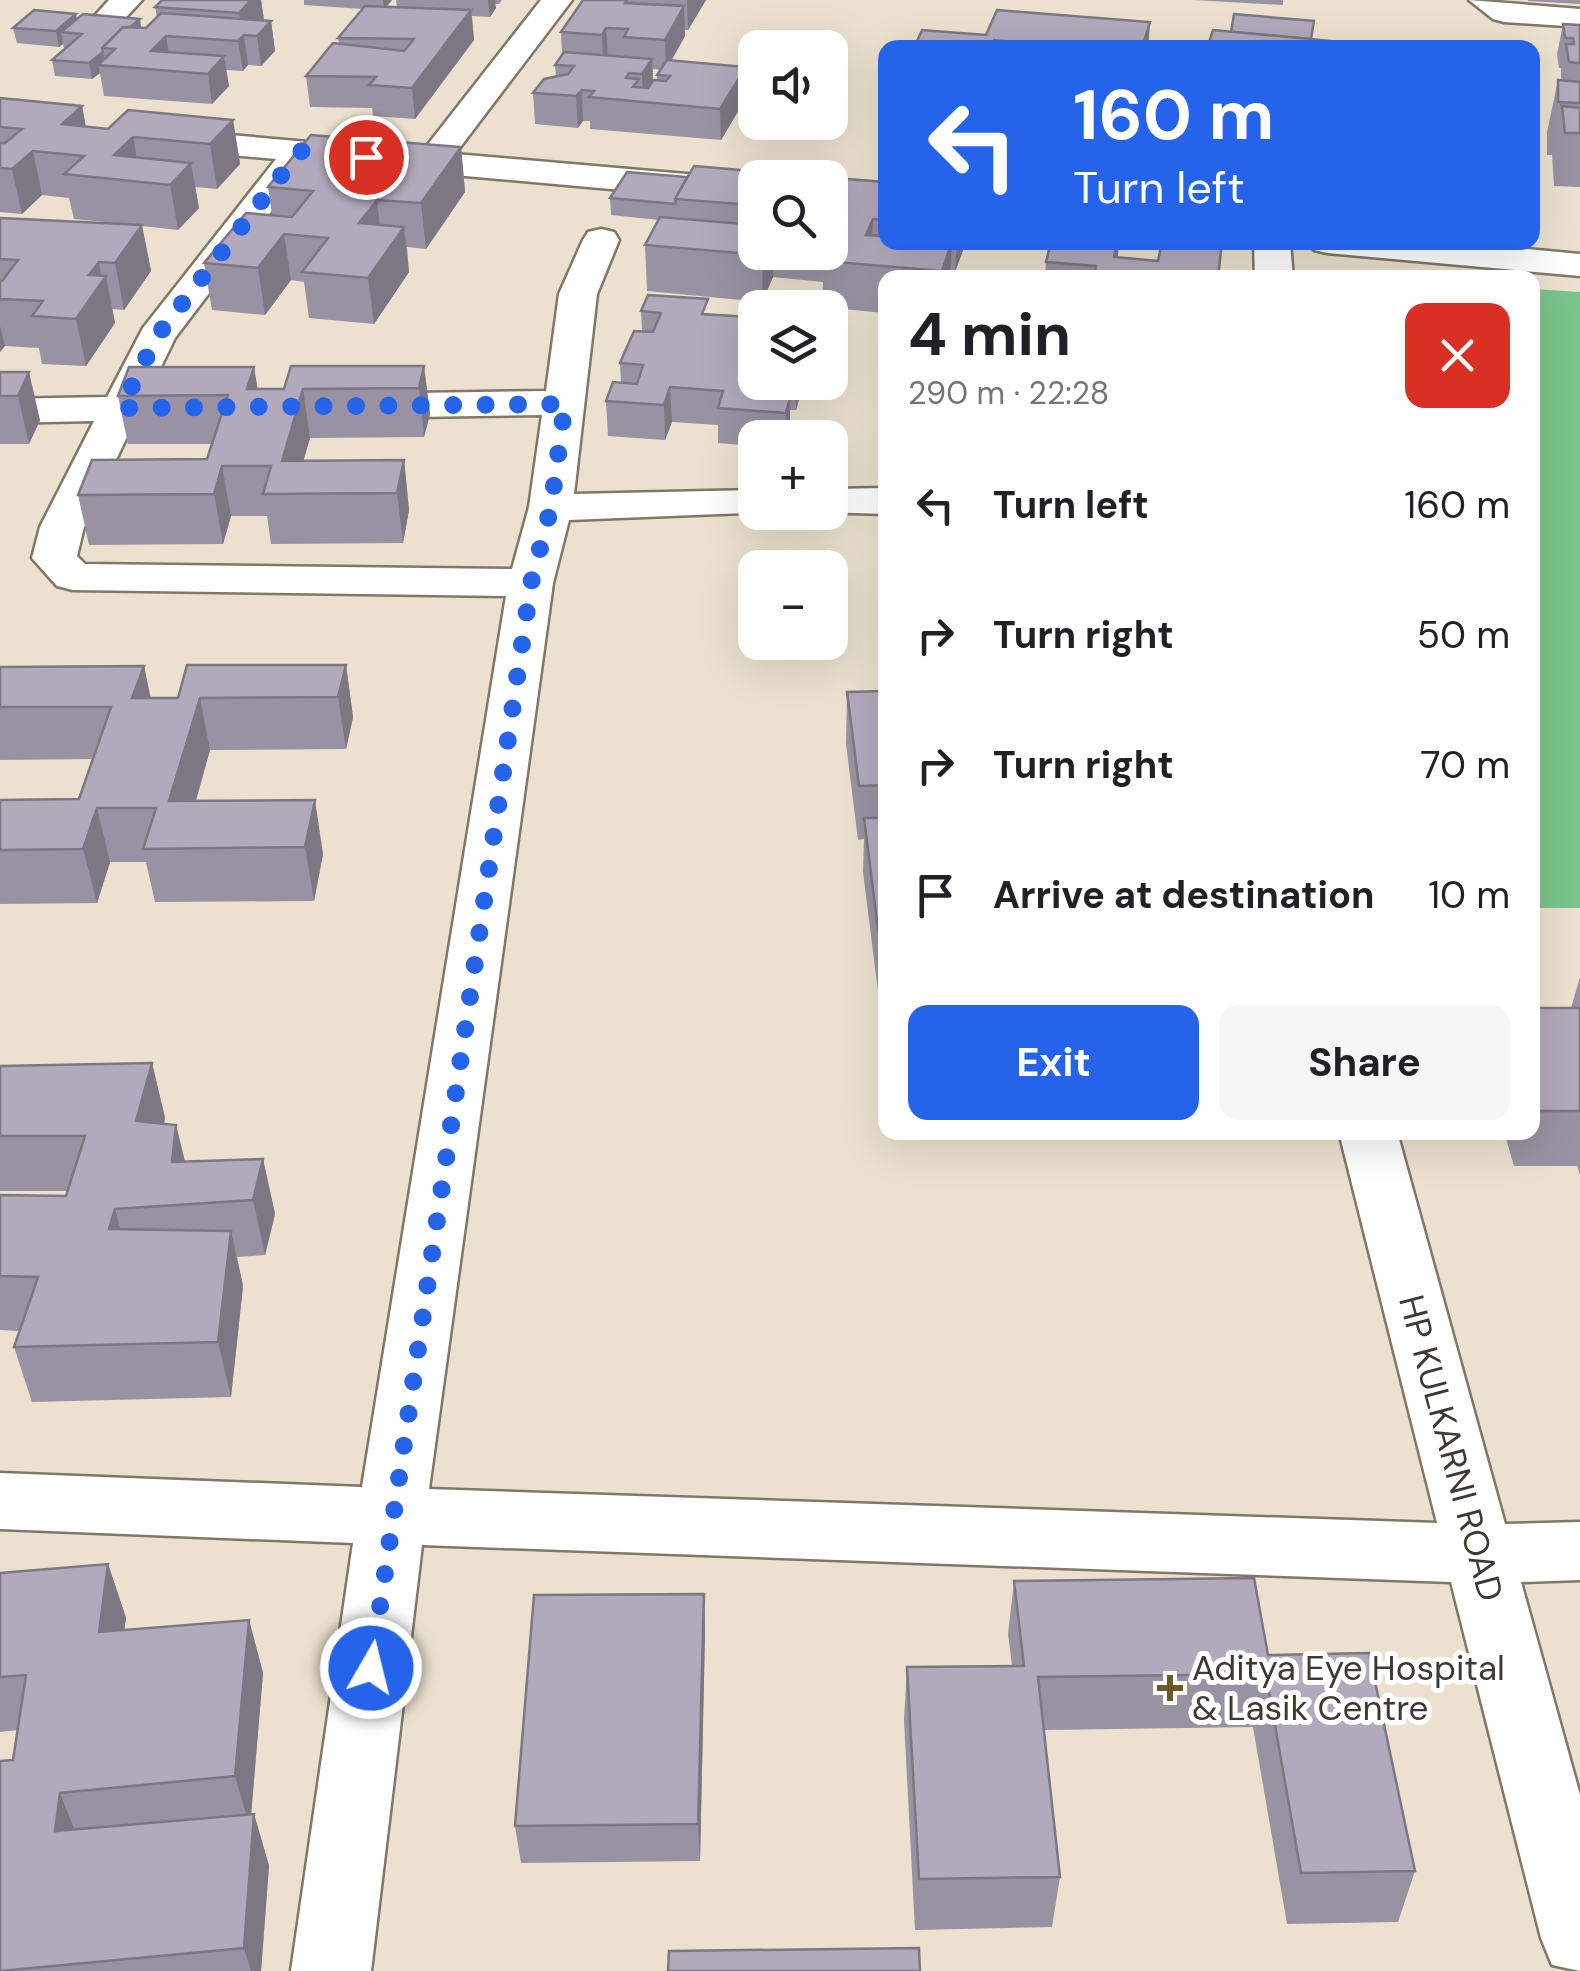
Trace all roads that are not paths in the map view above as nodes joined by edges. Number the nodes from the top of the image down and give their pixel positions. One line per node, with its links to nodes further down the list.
1 (557, 0): 7 (street)
2 (1494, 6): 3 (street); 4 (street)
3 (1580, 18)
4 (1502, 40)
5 (131, 136): 6 (street)
6 (300, 151): 7 (street); 15 (street)
7 (431, 162): 8 (street)
8 (738, 189)
9 (602, 240): 12 (street)
10 (1506, 250): 11 (street)
11 (1580, 265)
12 (565, 404): 13 (street); 20 (street)
13 (314, 406)
14 (198, 407): 15 (street)
15 (121, 408): 16 (street); 21 (street)
16 (0, 411)
17 (878, 501): 18 (street)
18 (848, 502)
19 (738, 503): 20 (street)
20 (551, 507): 21 (street)
21 (531, 583): 24 (street)
22 (1370, 1140): 26 (street, HP KULKARNI ROAD)
23 (0, 1501): 24 (street)
24 (392, 1516): 26 (street); 28 (street)
25 (1580, 1552): 26 (street)
26 (1479, 1554): 27 (street, HP KULKARNI ROAD)
27 (1580, 1938)
28 (330, 1971)

